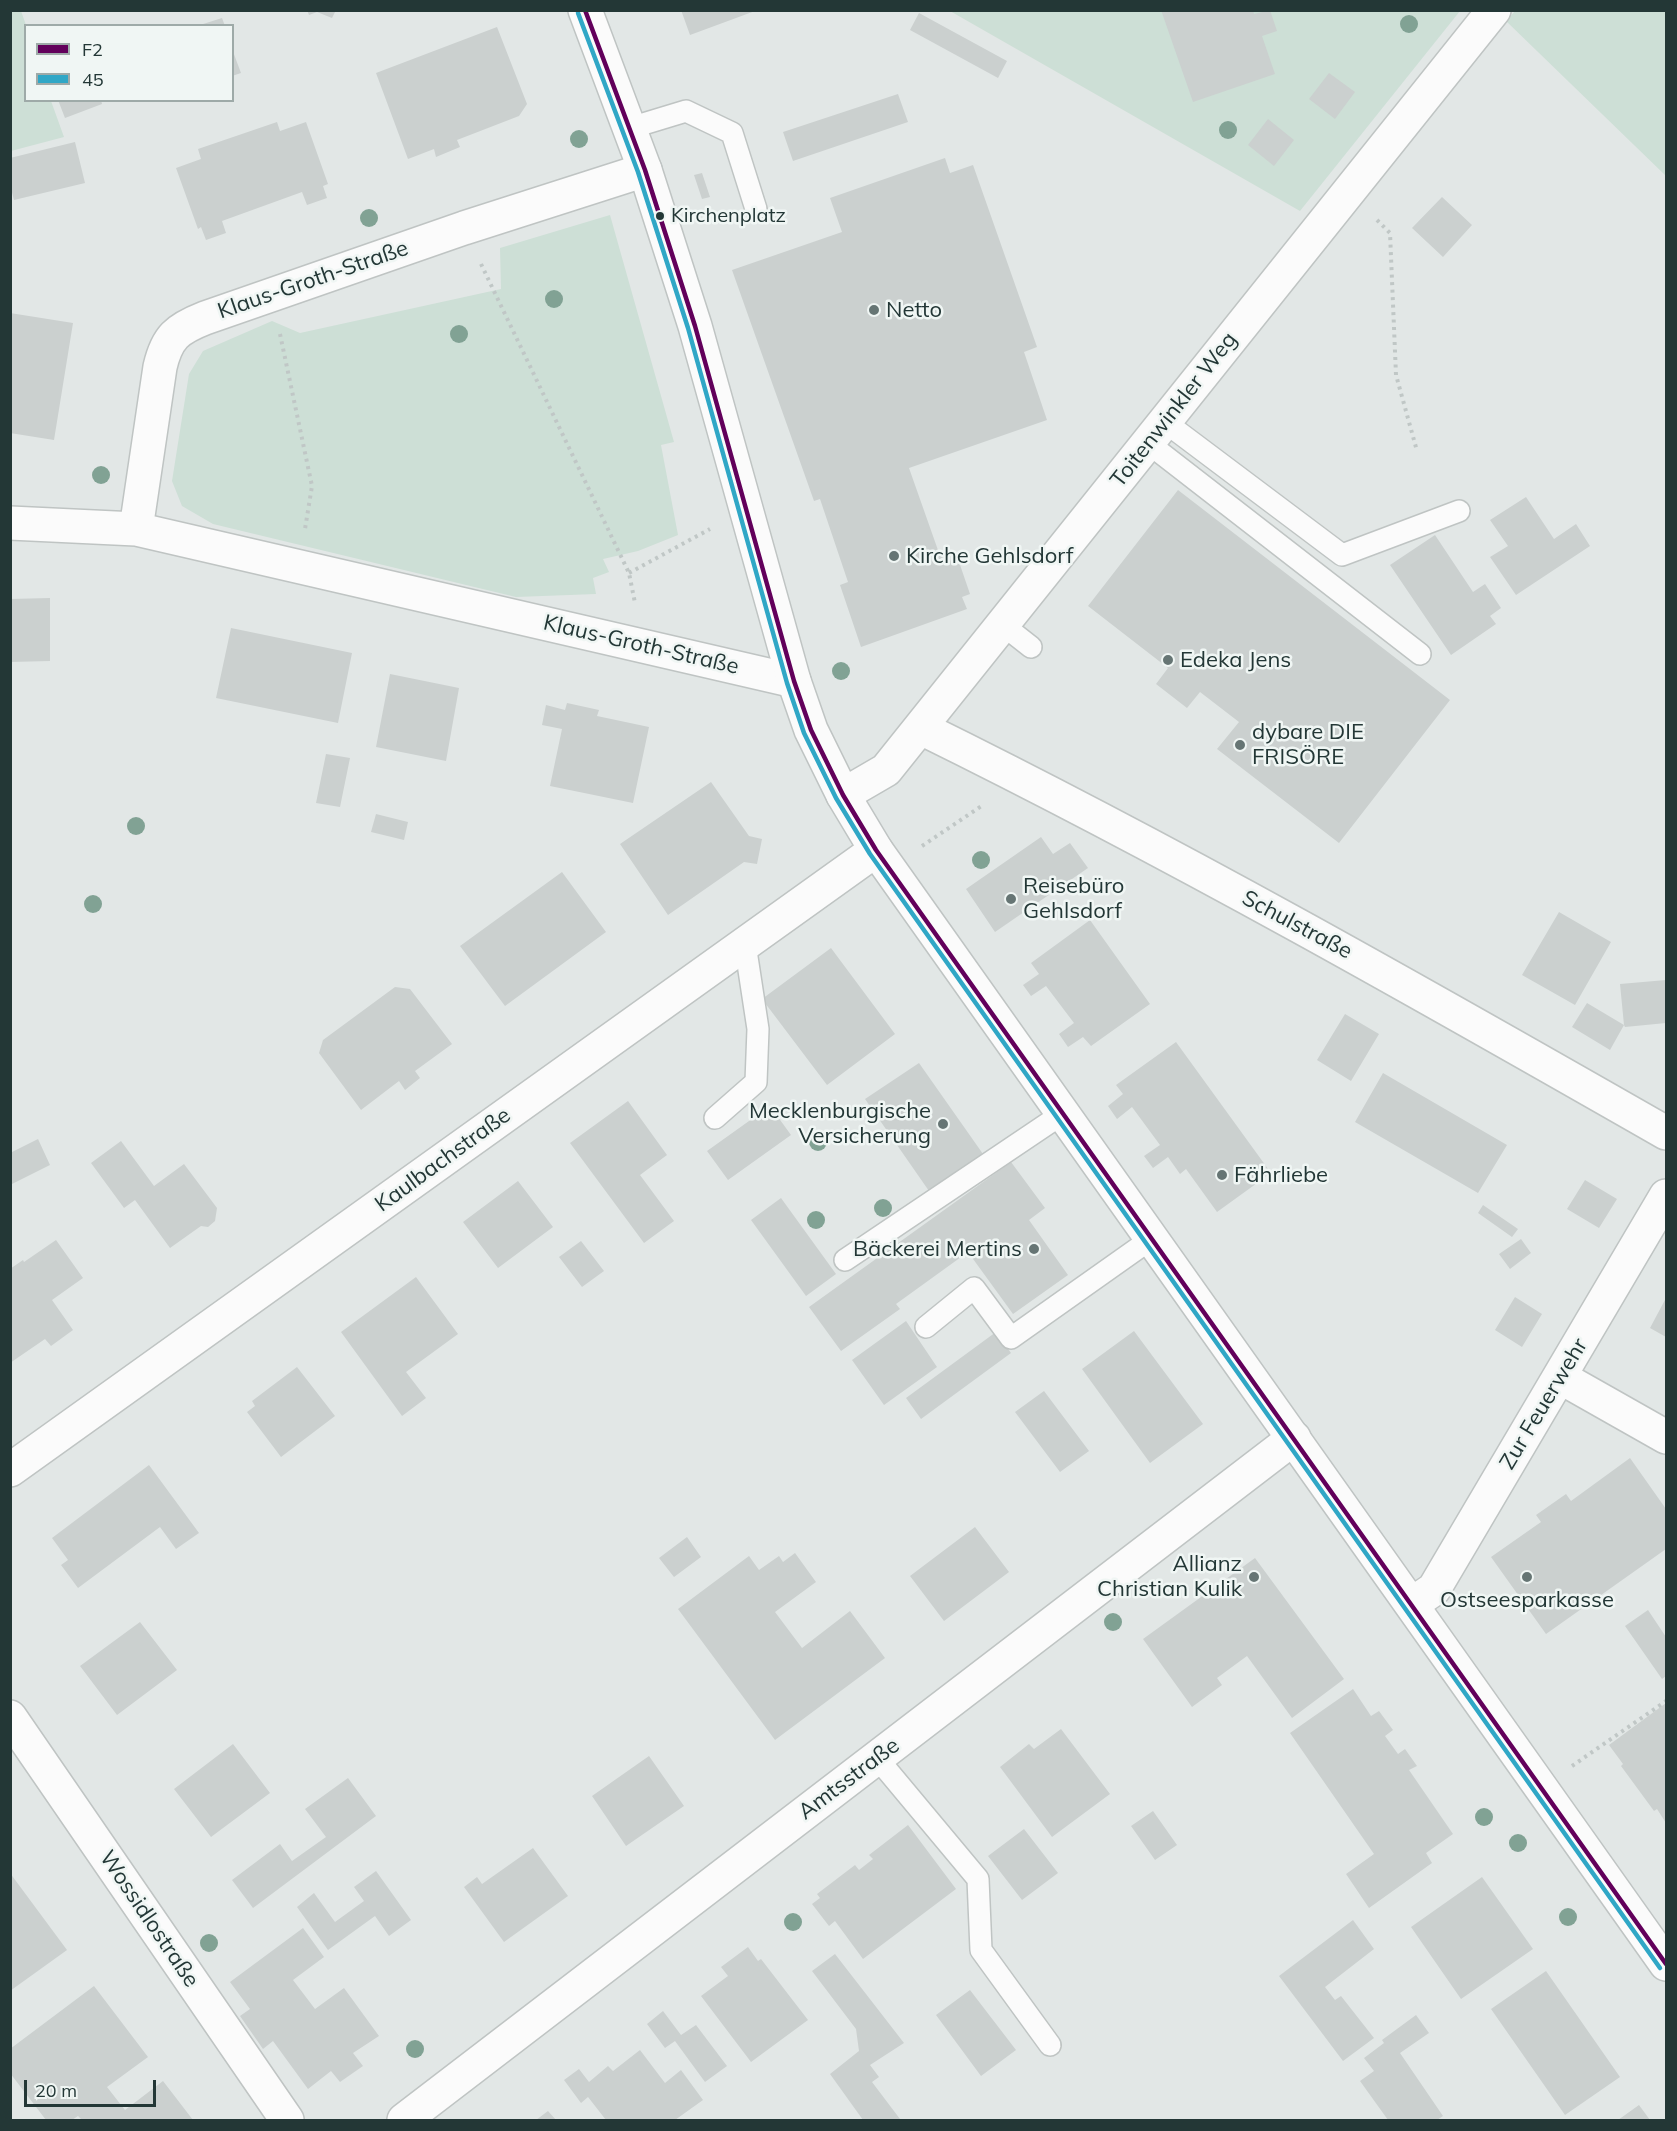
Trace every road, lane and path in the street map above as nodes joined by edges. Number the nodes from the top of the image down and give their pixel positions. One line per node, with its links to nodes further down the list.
1 (585, 10): 3 (street)
2 (1494, 10): 5 (street, Toitenwinkler Weg)
3 (630, 128): 4 (street); 6 (lane)
4 (645, 170): 7 (street, Klaus-Groth-Straße); 12 (street)
5 (1348, 192): 9 (street, Toitenwinkler Weg); 10 (path)
6 (756, 208)
7 (464, 228): 8 (street, Klaus-Groth-Straße); 16 (path)
8 (271, 295): 14 (street, Klaus-Groth-Straße); 15 (path)
9 (1156, 432): 11 (lane); 17 (street, Toitenwinkler Weg); 20 (lane)
10 (1418, 451)
11 (1459, 511)
12 (748, 513): 16 (path); 21 (street)
13 (10, 523): 14 (street, Klaus-Groth-Straße)
14 (136, 529): 15 (street, Klaus-Groth-Straße)
15 (300, 566): 19 (street, Klaus-Groth-Straße)
16 (629, 573): 19 (path)
17 (1003, 626): 18 (lane); 22 (street, Toitenwinkler Weg)
18 (1031, 647)
19 (644, 648): 21 (street, Klaus-Groth-Straße)
20 (1420, 654)
21 (794, 681): 24 (street)
22 (921, 728): 23 (street, Schulstraße); 24 (street, Toitenwinkler Weg)
23 (1023, 778): 25 (path); 29 (street, Schulstraße)
24 (843, 795): 25 (street)
25 (882, 859): 26 (street, Kaulbachstraße); 27 (street)
26 (745, 944): 28 (lane); 37 (street, Kaulbachstraße)
27 (1062, 1114): 31 (street); 32 (lane)
28 (715, 1118)
29 (1666, 1133)
30 (1666, 1196): 34 (street, Zur Feuerwehr)
31 (1151, 1239): 33 (lane); 36 (street)
32 (845, 1260)
33 (926, 1327)
34 (1560, 1377): 35 (street); 38 (street, Zur Feuerwehr)
35 (1666, 1437)
36 (1294, 1438): 38 (street); 41 (street, Amtsstraße)
37 (10, 1470)
38 (1412, 1604): 42 (street)
39 (1666, 1701): 42 (path)
40 (10, 1717): 45 (street, Wossidlostraße)
41 (877, 1758): 44 (lane); 46 (street, Amtsstraße)
42 (1542, 1787): 43 (street)
43 (1666, 1964)
44 (1050, 2045)
45 (287, 2121)
46 (404, 2121)

